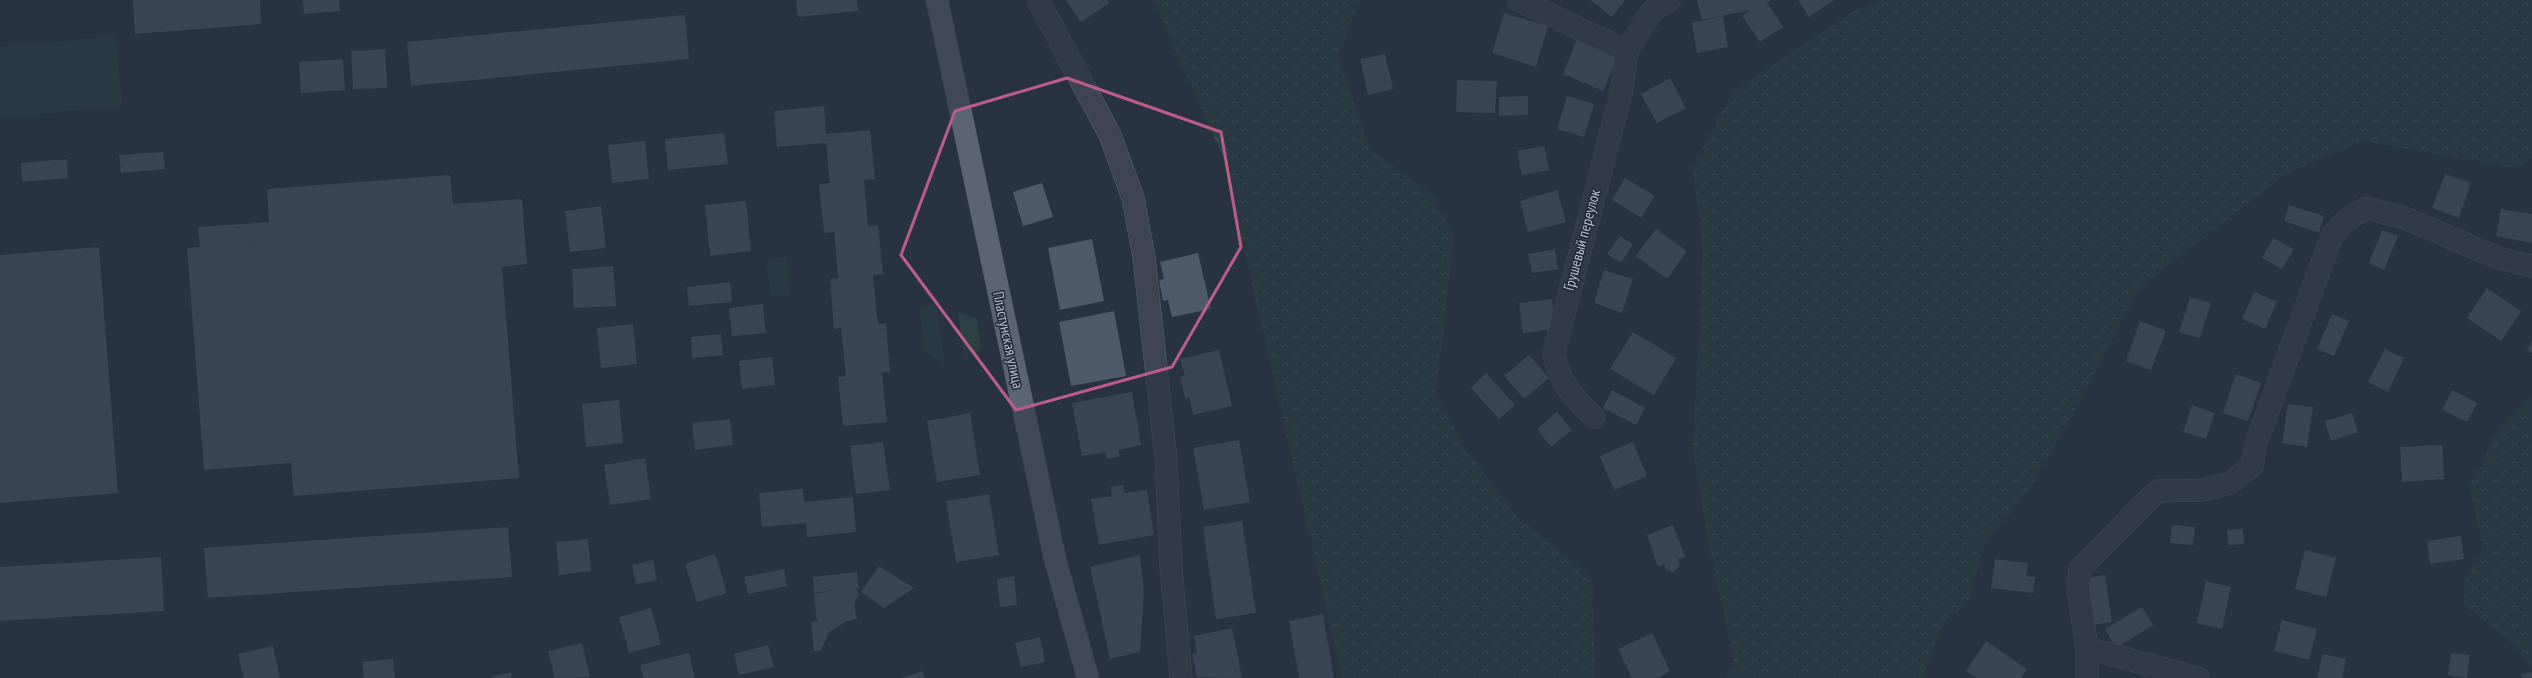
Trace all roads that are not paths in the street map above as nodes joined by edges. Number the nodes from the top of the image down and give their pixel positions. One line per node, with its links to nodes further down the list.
1 (937, 0): 9 (main road, Пластунская улица)
2 (1038, 0): 10 (street)
3 (1518, 0): 5 (street)
4 (1669, 0): 5 (street, Грушевый переулок)
5 (1627, 51): 7 (street, Грушевый переулок)
6 (2532, 266): 8 (street)
7 (1594, 417)
8 (2087, 648): 11 (street); 12 (street)
9 (1088, 678)
10 (1181, 678)
11 (2087, 678)
12 (2198, 678)

